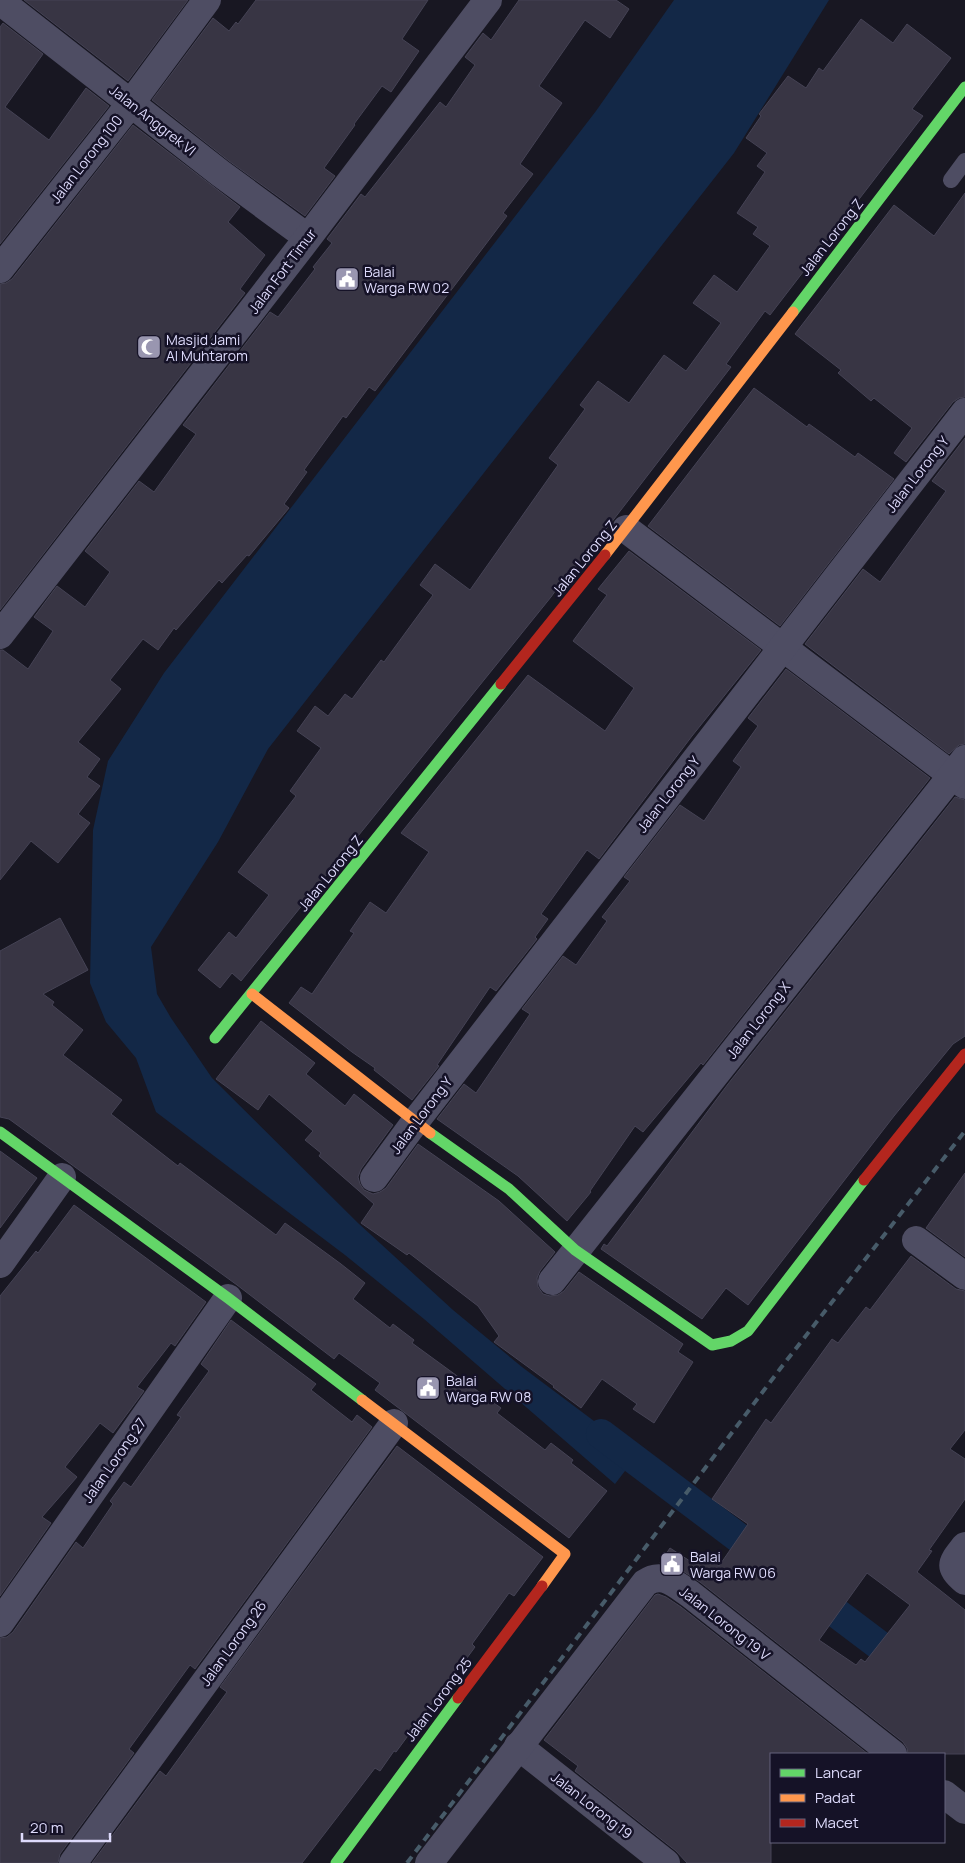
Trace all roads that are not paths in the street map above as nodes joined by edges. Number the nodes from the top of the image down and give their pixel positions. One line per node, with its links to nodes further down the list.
1 (207, 0): 5 (street, Jalan Lorong 100)
2 (488, 0): 8 (street, Jalan Fort Timur)
3 (0, 1): 5 (street, Jalan Anggrek VI)
4 (965, 87): 11 (street, Jalan Lorong Z)
5 (131, 104): 8 (street, Jalan Anggrek VI); 9 (street, Jalan Lorong 100)
6 (965, 161): 7 (lane)
7 (951, 180)
8 (307, 237): 12 (street, Jalan Fort Timur)
9 (0, 269)
10 (965, 412): 13 (street, Jalan Lorong Y)
11 (626, 529): 13 (street); 15 (street, Jalan Lorong Z)
12 (0, 635)
13 (782, 647): 14 (street); 18 (street, Jalan Lorong Y)
14 (961, 774): 23 (street, Jalan Lorong X)
15 (252, 994): 16 (street, Jalan Lorong Z); 18 (street)
16 (216, 1038)
17 (965, 1054): 23 (street)
18 (415, 1122): 21 (street, Jalan Lorong Y); 23 (street)
19 (0, 1132): 20 (street)
20 (62, 1177): 24 (street); 27 (street)
21 (374, 1178)
22 (916, 1240): 25 (street)
23 (576, 1250): 26 (street, Jalan Lorong X)
24 (0, 1264)
25 (965, 1276)
26 (552, 1281)
27 (228, 1298): 28 (street); 31 (street, Jalan Lorong 27)
28 (394, 1424): 36 (street, Jalan Lorong 26); 37 (street, Jalan Lorong 25)
29 (965, 1546): 30 (street)
30 (965, 1581)
31 (0, 1623)
32 (518, 1746): 33 (street, Jalan Lorong 19 V); 38 (street, Jalan Lorong 19 V); 39 (street, Jalan Lorong 19)
33 (892, 1753)
34 (945, 1795): 35 (street)
35 (965, 1810)
36 (73, 1863)
37 (336, 1863)
38 (429, 1863)
39 (666, 1863)

